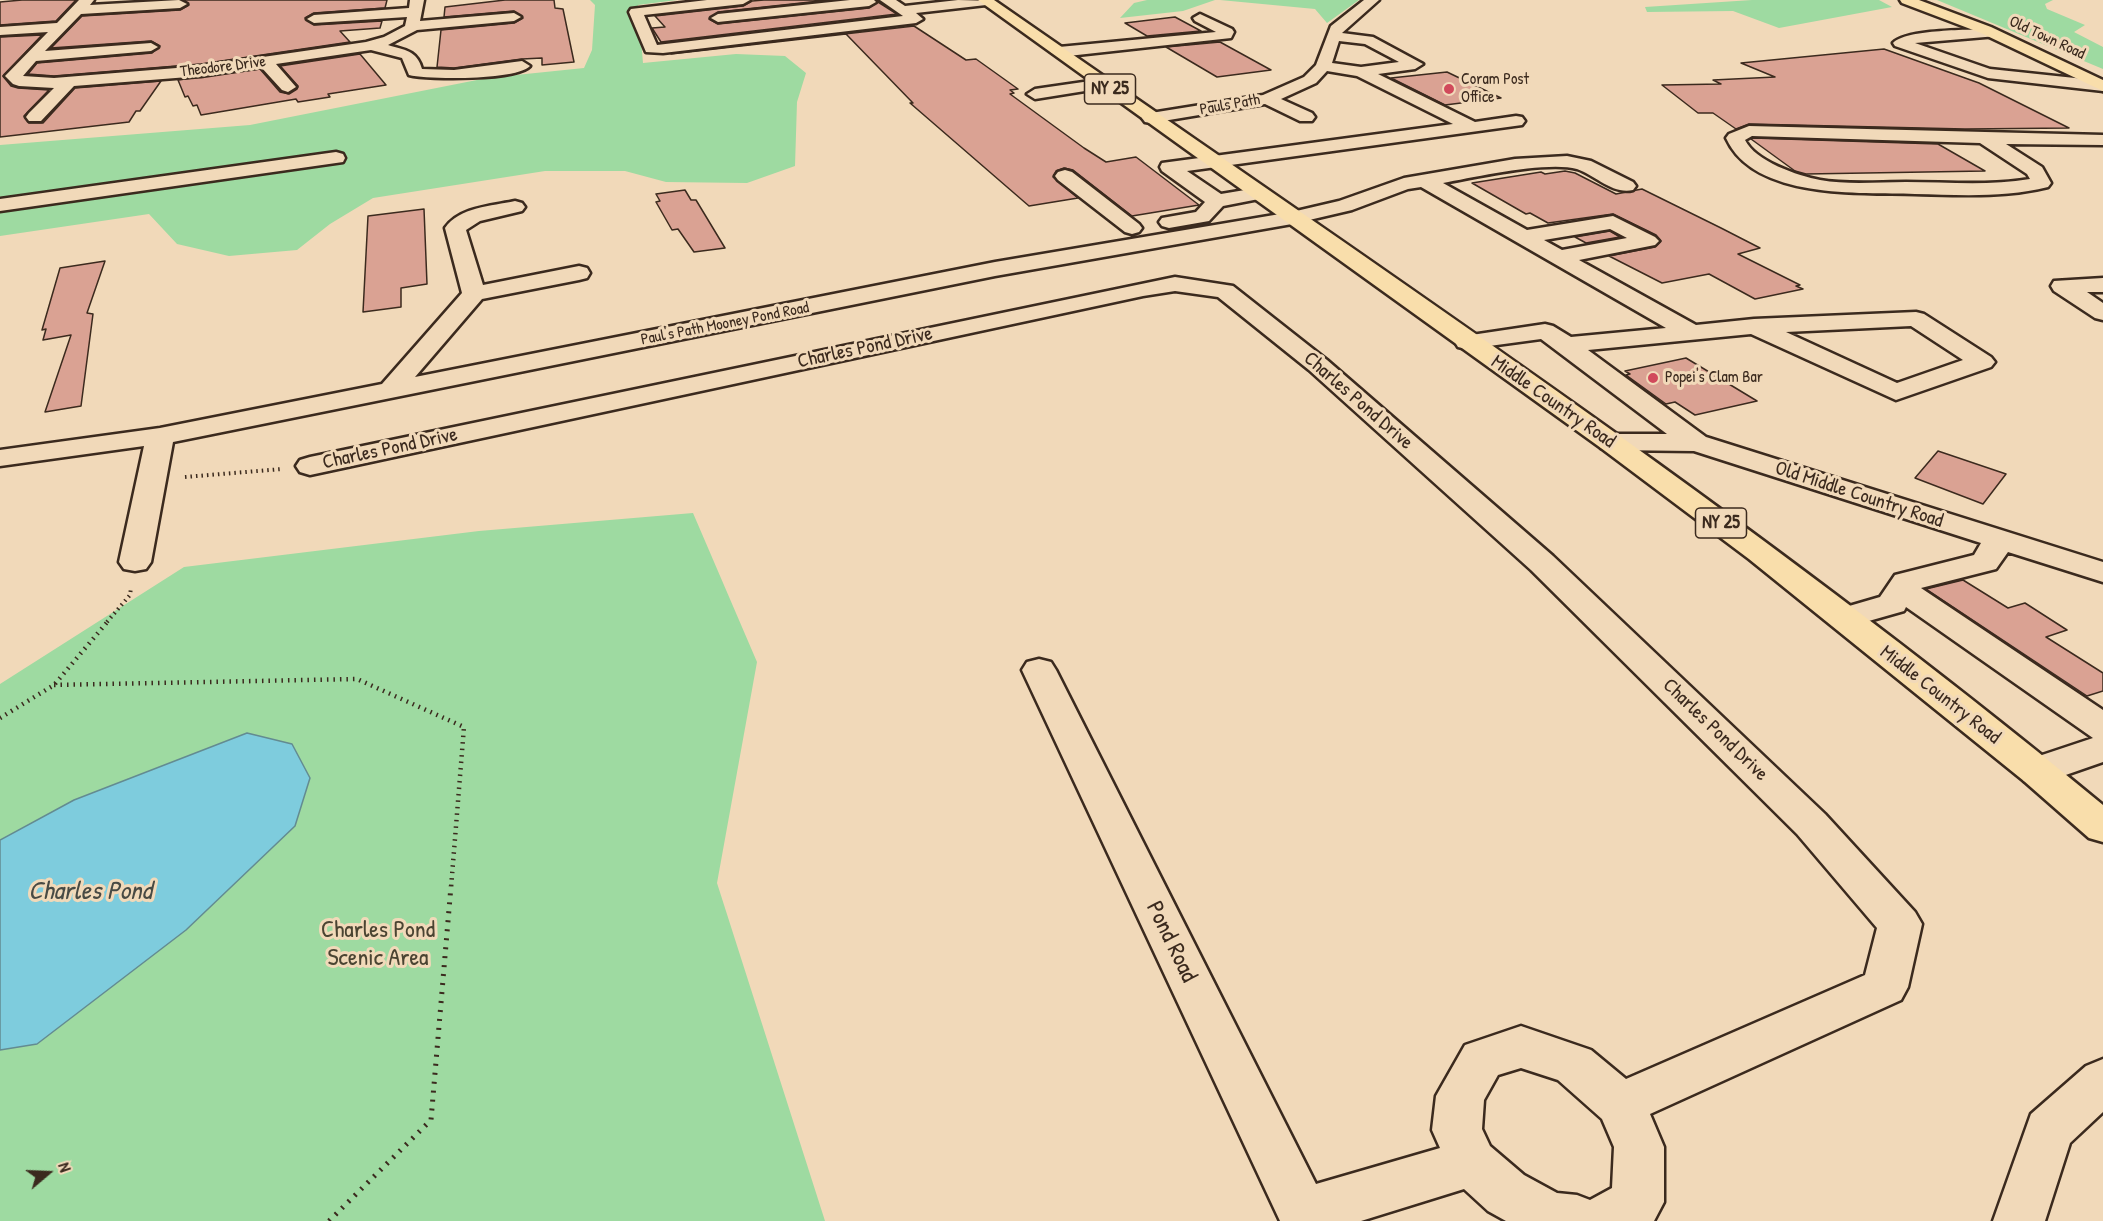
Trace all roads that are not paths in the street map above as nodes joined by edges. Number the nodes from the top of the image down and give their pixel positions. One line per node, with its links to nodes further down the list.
1 (743, 0): 8 (street)
2 (886, 0): 8 (street); 13 (street)
3 (986, 0): 8 (street); 20 (main road, Middle Country Road / NY 25)
4 (1372, 0): 17 (street)
5 (1907, 0): 16 (main road, Old Town Road)
6 (180, 4): 7 (street)
7 (82, 5): 14 (street)
8 (901, 9)
9 (415, 13): 10 (street); 12 (street); 18 (street, Theodore Drive)
10 (513, 17)
11 (1200, 18): 20 (street)
12 (314, 19)
13 (700, 20)
14 (61, 27): 15 (street); 21 (street)
15 (0, 31)
16 (1992, 33): 30 (main road, Old Town Road); 30 (street)
17 (1334, 36): 24 (street); 27 (street)
18 (370, 45): 22 (street, Theodore Drive); 23 (street)
19 (151, 47): 21 (street)
20 (1059, 52): 29 (main road, Middle Country Road / NY 25)
21 (32, 57): 25 (street)
22 (265, 62): 28 (street, Theodore Drive); 31 (street)
23 (522, 66)
24 (1323, 66): 27 (street); 33 (street, Pauls Path)
25 (21, 69): 26 (street); 28 (street, Theodore Drive)
26 (0, 70)
27 (1361, 72): 38 (street)
28 (69, 82): 34 (street)
29 (1104, 84): 32 (street); 36 (main road, Middle Country Road / NY 25)
30 (2103, 86)
31 (288, 87)
32 (1035, 94)
33 (1267, 99): 35 (street); 36 (street, Pauls Path)
34 (35, 117)
35 (1306, 117)
36 (1150, 118): 42 (main road, Middle Country Road / NY 25)
37 (1516, 122): 38 (street)
38 (1470, 126): 42 (street)
39 (1986, 139): 39 (street); 40 (street)
40 (2103, 140)
41 (336, 158): 48 (street)
42 (1210, 161): 46 (main road, Middle Country Road / NY 25); 47 (street)
43 (1065, 176): 51 (street)
44 (1425, 181): 45 (street, Paul's Path Mooney Pond Road); 50 (street, Paul's Path Mooney Pond Road); 52 (street)
45 (1626, 186)
46 (1257, 194): 47 (street); 50 (main road, Middle Country Road / NY 25)
47 (1217, 201): 51 (street)
48 (0, 205)
49 (515, 207): 56 (street)
50 (1292, 218): 51 (street, Paul's Path Mooney Pond Road); 60 (main road, Middle Country Road / NY 25)
51 (1140, 235): 62 (street, Paul's Path Mooney Pond Road)
52 (1523, 237): 53 (street); 53 (street)
53 (1557, 257): 59 (street)
54 (579, 273): 56 (street)
55 (2103, 285): 57 (street)
56 (474, 294): 62 (street)
57 (2103, 313)
58 (1754, 326): 58 (street); 59 (street)
59 (1691, 332): 61 (street)
60 (1467, 342): 61 (street); 64 (main road, Middle Country Road / NY 25)
61 (1566, 345): 65 (street)
62 (392, 388): 63 (street, Paul's Path Mooney Pond Road)
63 (160, 436): 66 (street, Paul's Path Mooney Pond Road); 69 (street)
64 (1611, 442): 65 (street, Old Middle Country Road); 72 (main road, Middle Country Road / NY 25)
65 (1696, 443): 68 (street, Old Middle Country Road)
66 (0, 458)
67 (310, 466): 79 (street, Charles Pond Drive)
68 (1998, 539): 70 (street, Old Middle Country Road); 71 (street)
69 (135, 562)
70 (2101, 571)
71 (1901, 589): 72 (street); 74 (street)
72 (1844, 618): 76 (main road, Middle Country Road / NY 25)
73 (1040, 670): 82 (street, Pond Road)
74 (2103, 728)
75 (2103, 748): 76 (street)
76 (2037, 771): 77 (main road, Middle Country Road / NY 25)
77 (2103, 827)
78 (2103, 1081): 84 (street)
79 (1621, 1104): 80 (street); 81 (street)
80 (1472, 1163): 82 (street, Pond Road); 83 (street)
81 (1632, 1215)
82 (1305, 1217)
83 (1561, 1220)
84 (2019, 1221)

